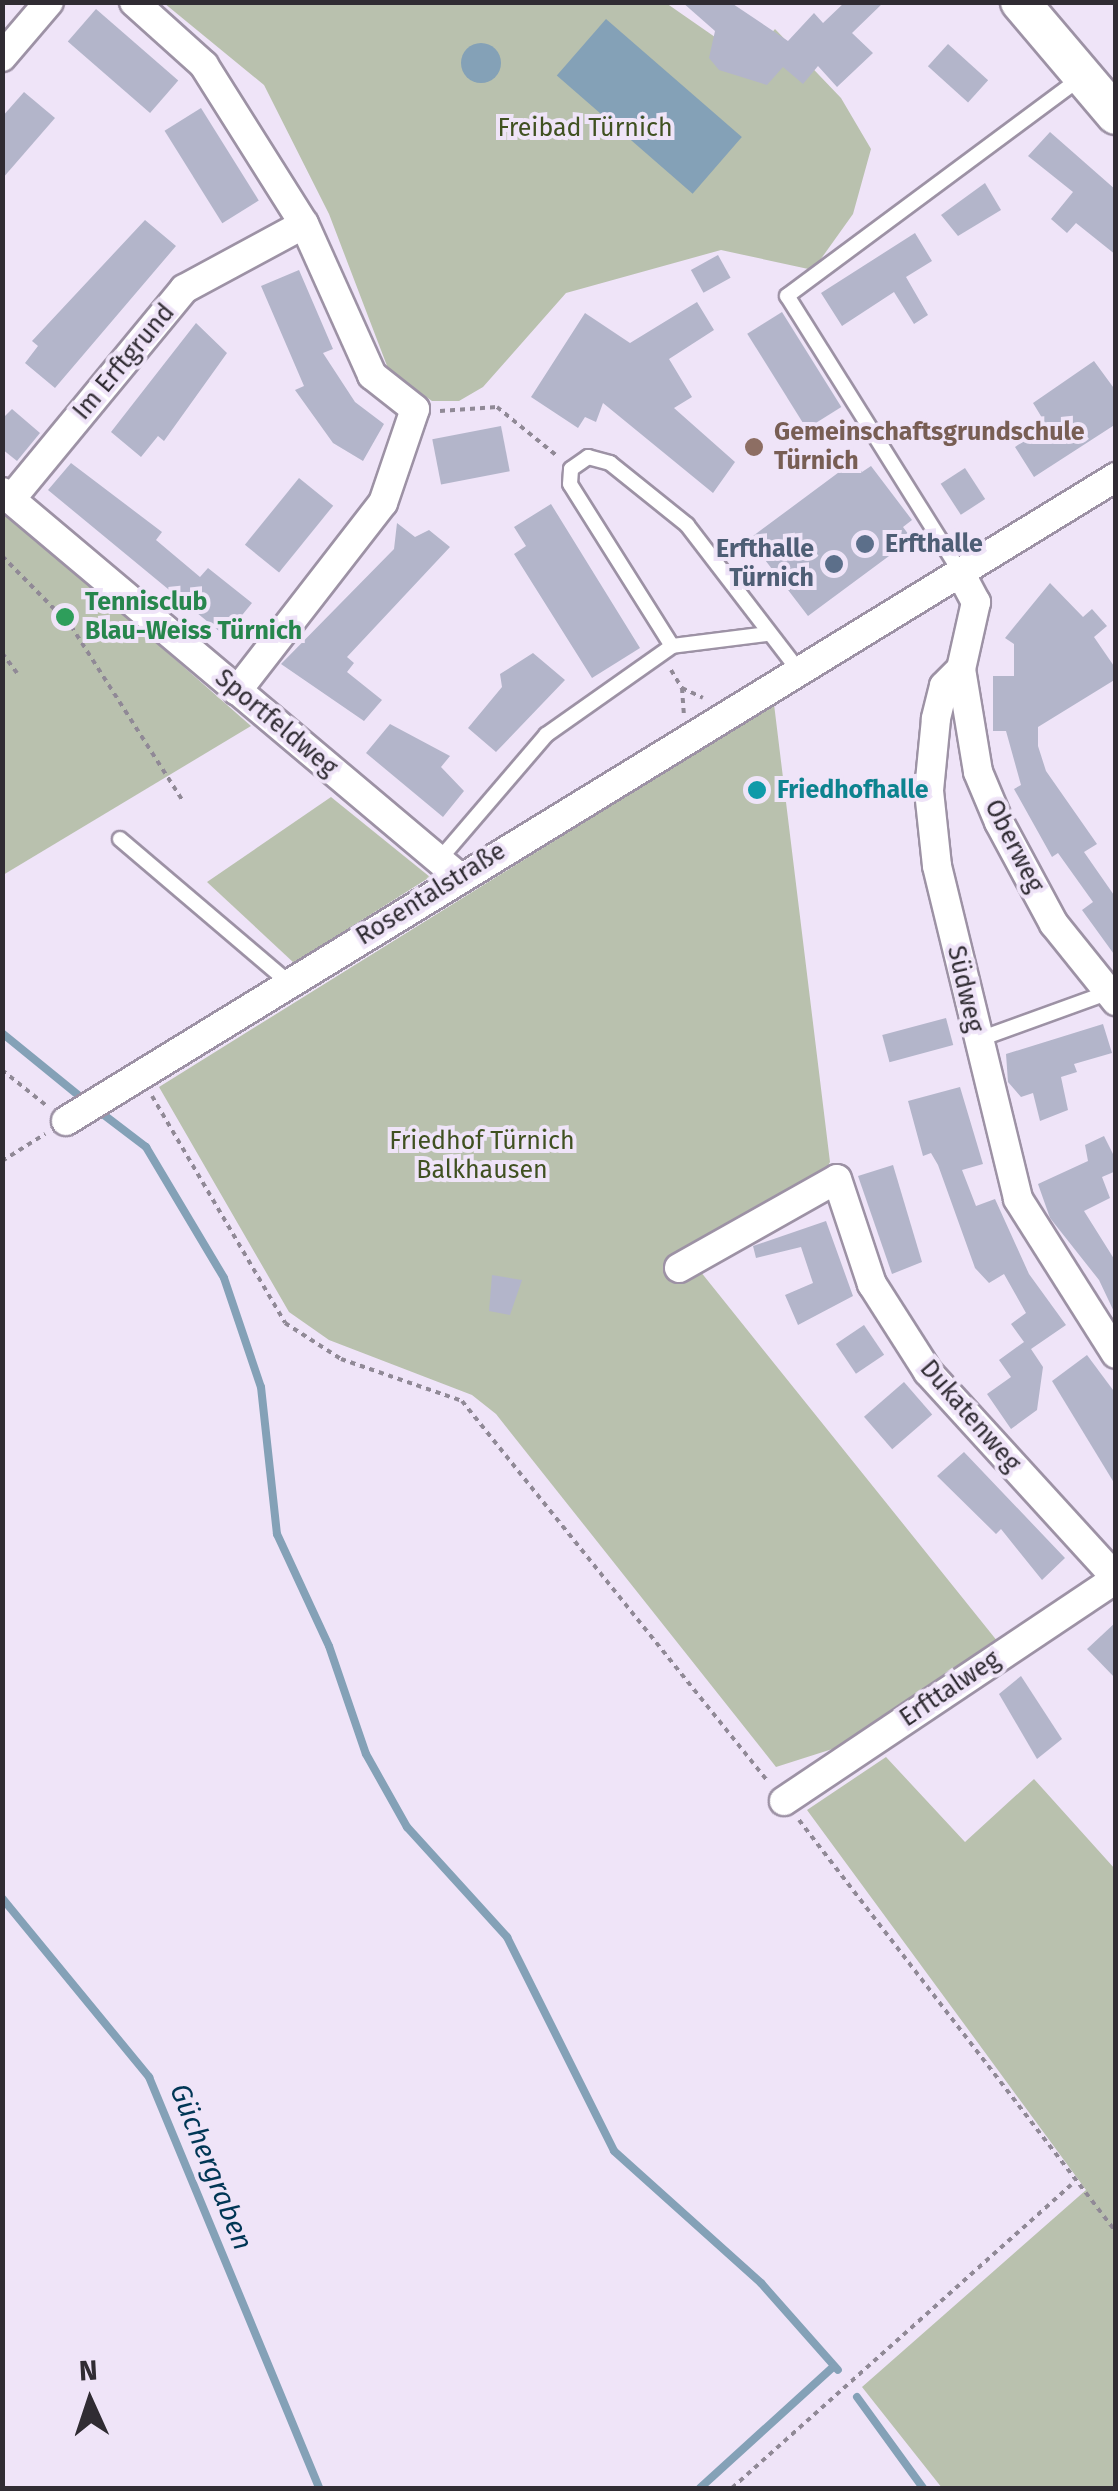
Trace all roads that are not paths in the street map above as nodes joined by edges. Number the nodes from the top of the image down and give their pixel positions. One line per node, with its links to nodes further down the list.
1 (49, 2): 4 (street)
2 (134, 2): 7 (street)
3 (1020, 2): 5 (main road)
4 (2, 57)
5 (1082, 78): 6 (main road); 10 (lane)
6 (1116, 115)
7 (304, 224): 9 (street, Im Erftgrund); 15 (street)
8 (1116, 478): 10 (street, Rosentalstraße)
9 (7, 496): 15 (street, Sportfeldweg)
10 (962, 576): 13 (street, Südweg); 14 (street, Rosentalstraße)
11 (767, 634): 12 (lane); 12 (lane); 14 (lane)
12 (667, 652): 17 (lane)
13 (961, 669): 19 (street, Oberweg); 20 (street, Südweg)
14 (800, 672): 17 (street, Rosentalstraße)
15 (238, 691): 17 (street, Sportfeldweg)
16 (120, 838): 18 (lane)
17 (449, 868): 18 (street, Rosentalstraße)
18 (289, 983): 21 (street, Rosentalstraße)
19 (1111, 997): 20 (lane)
20 (977, 1040): 23 (street, Südweg)
21 (66, 1121)
22 (679, 1268): 24 (street, Dukatenweg)
23 (1116, 1354)
24 (1116, 1578): 25 (street, Erfttalweg)
25 (784, 1801)

